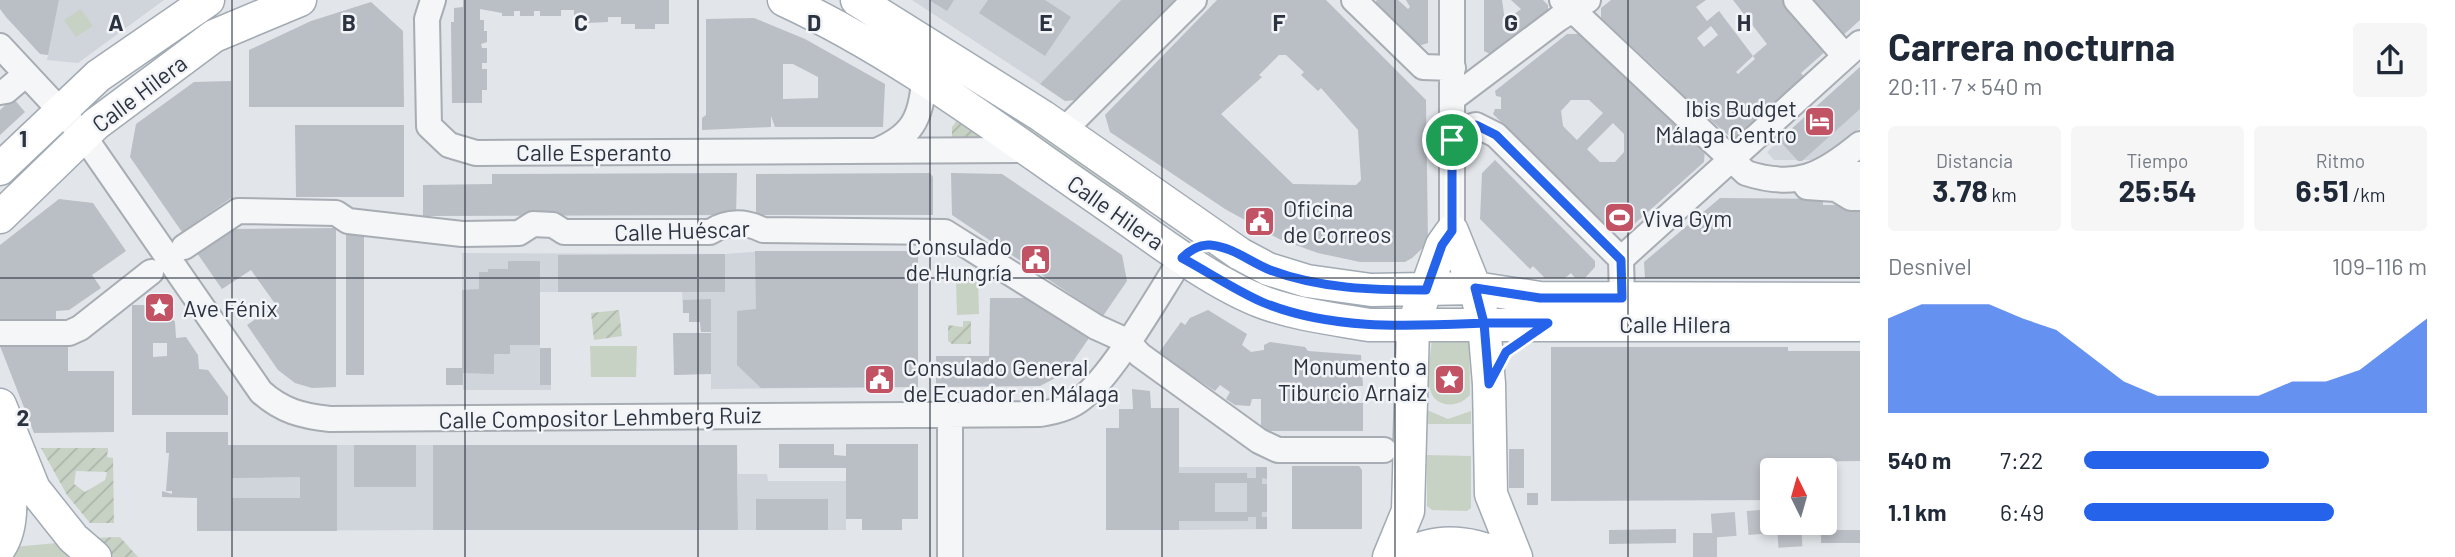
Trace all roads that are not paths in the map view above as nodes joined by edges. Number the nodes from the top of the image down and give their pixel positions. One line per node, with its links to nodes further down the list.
1 (208, 0): 21 (main road, Calle Hilera)
2 (224, 0): 13 (main road)
3 (300, 0): 13 (main road, Calle Hilera)
4 (412, 0): 12 (street, Calle Esperanto)
5 (784, 0): 18 (main road, Calle Hilera)
6 (857, 0): 22 (main road, Calle Hilera)
7 (1194, 0): 22 (street)
8 (1354, 0): 16 (street)
9 (1452, 0): 16 (street)
10 (1796, 0): 15 (street)
11 (1574, 3): 20 (street); 28 (street)
12 (430, 10): 27 (street, Calle Esperanto)
13 (214, 36): 23 (main road, Calle Hilera)
14 (0, 46): 17 (street, Calle Compositor Lehmberg Ruiz)
15 (1853, 50): 28 (street)
16 (1453, 68): 20 (street)
17 (26, 74): 19 (street); 21 (street, Calle Compositor Lehmberg Ruiz)
18 (924, 81): 26 (main road, Calle Hilera); 27 (street, Calle Esperanto)
19 (0, 92)
20 (1452, 99): 24 (street)
21 (60, 110): 23 (street, Calle Compositor Lehmberg Ruiz); 29 (main road, Calle Hilera)
22 (1064, 131): 36 (main road, Calle Hilera)
23 (83, 135): 33 (main road, Calle Hilera); 52 (street, Calle Compositor Lehmberg Ruiz)
24 (1452, 140): 34 (street); 38 (street)
25 (1860, 144): 31 (street)
26 (1026, 150): 27 (street, Calle Esperanto); 37 (main road, Calle Hilera)
27 (875, 151)
28 (1731, 160): 31 (street); 38 (street)
29 (0, 169)
30 (1860, 174): 32 (street)
31 (1801, 179): 32 (street)
32 (1860, 197)
33 (0, 217)
34 (1452, 231): 40 (main road); 41 (main road)
35 (184, 247): 49 (street, Calle Huéscar)
36 (1241, 254): 37 (main road); 41 (main road, Calle Hilera)
37 (1182, 258): 47 (main road, Calle Hilera); 49 (street, Calle Compositor Lehmberg Ruiz)
38 (1621, 260): 42 (street)
39 (151, 272): 48 (street)
40 (1475, 288): 41 (main road, Calle Hilera); 42 (main road, Calle Hilera); 44 (main road)
41 (1426, 290): 47 (main road)
42 (1622, 298): 43 (main road, Calle Hilera)
43 (1860, 299)
44 (1484, 323): 45 (main road, Calle Hilera); 47 (main road, Calle Hilera); 50 (main road)
45 (1548, 323): 46 (main road, Calle Hilera); 50 (main road)
46 (1860, 325)
47 (1413, 326): 58 (main road)
48 (0, 333)
49 (1127, 341): 52 (street, Calle Compositor Lehmberg Ruiz); 53 (street, Calle Huéscar)
50 (1489, 384): 61 (main road)
51 (0, 405): 56 (main road)
52 (950, 414): 57 (street)
53 (1384, 450)
54 (0, 452): 55 (main road)
55 (3, 546)
56 (94, 557)
57 (950, 557)
58 (1389, 557)
59 (1403, 557): 60 (main road)
60 (1504, 557)
61 (1516, 557)

